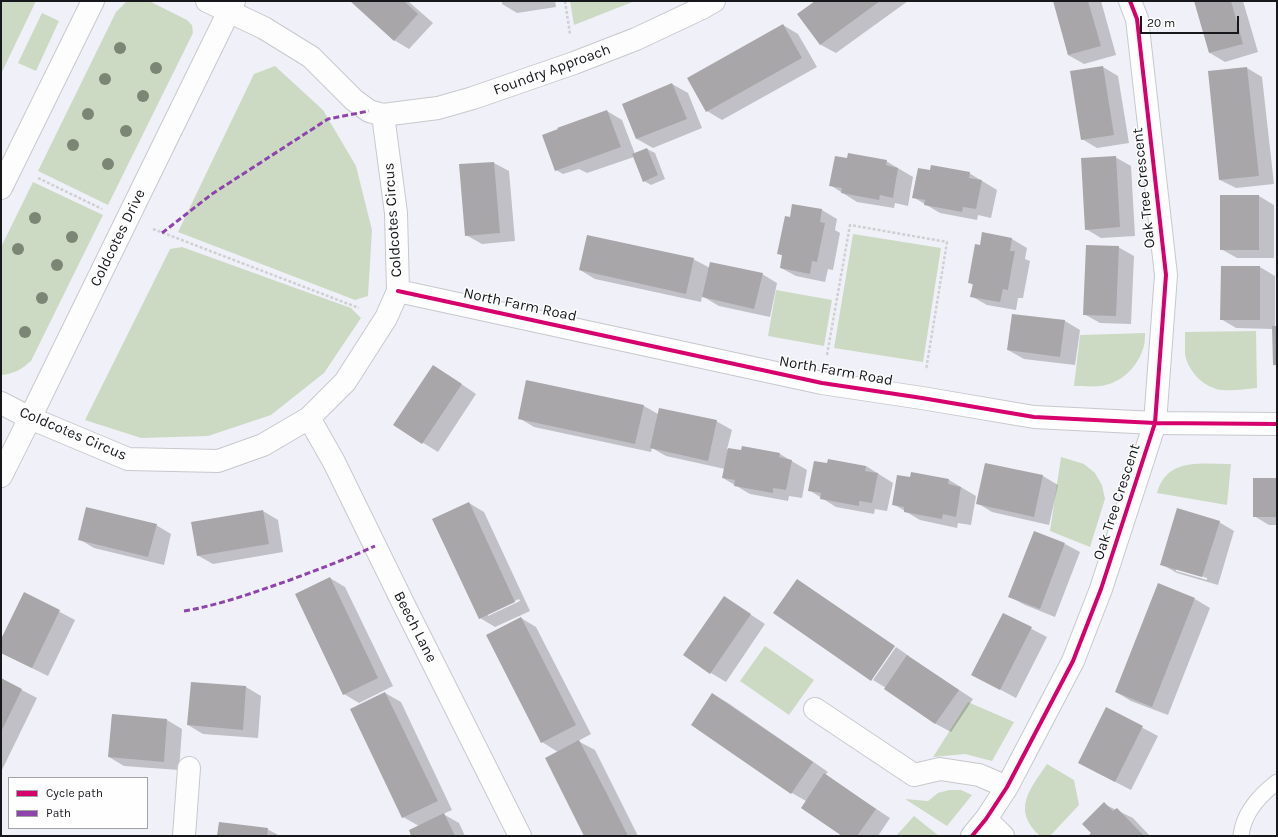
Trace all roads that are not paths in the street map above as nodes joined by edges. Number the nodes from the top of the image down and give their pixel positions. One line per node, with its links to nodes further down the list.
1 (93, 1): 7 (street)
2 (207, 1): 5 (street)
3 (714, 1): 6 (street, Foundry Approach)
4 (1130, 1): 12 (street, Oak Tree Crescent)
5 (232, 6): 6 (street); 10 (street, Coldcotes Drive)
6 (383, 115): 8 (street, Coldcotes Circus)
7 (1, 188)
8 (398, 291): 11 (street, Coldcotes Circus); 12 (street, North Farm Road)
9 (1, 403): 10 (street, Coldcotes Circus)
10 (30, 418): 11 (street, Coldcotes Circus); 14 (street, Coldcotes Drive)
11 (309, 418): 21 (street, Beech Lane)
12 (1155, 423): 13 (street, North Farm Road); 18 (street, Oak Tree Crescent)
13 (1277, 424)
14 (1, 476)
15 (815, 708): 18 (street)
16 (189, 768): 20 (street)
17 (1277, 782): 24 (lane)
18 (1007, 786): 19 (street, Oak Tree Crescent)
19 (986, 819): 22 (street, Oak Tree Crescent); 23 (street)
20 (184, 836)
21 (520, 836)
22 (972, 836)
23 (1003, 836)
24 (1241, 836)

